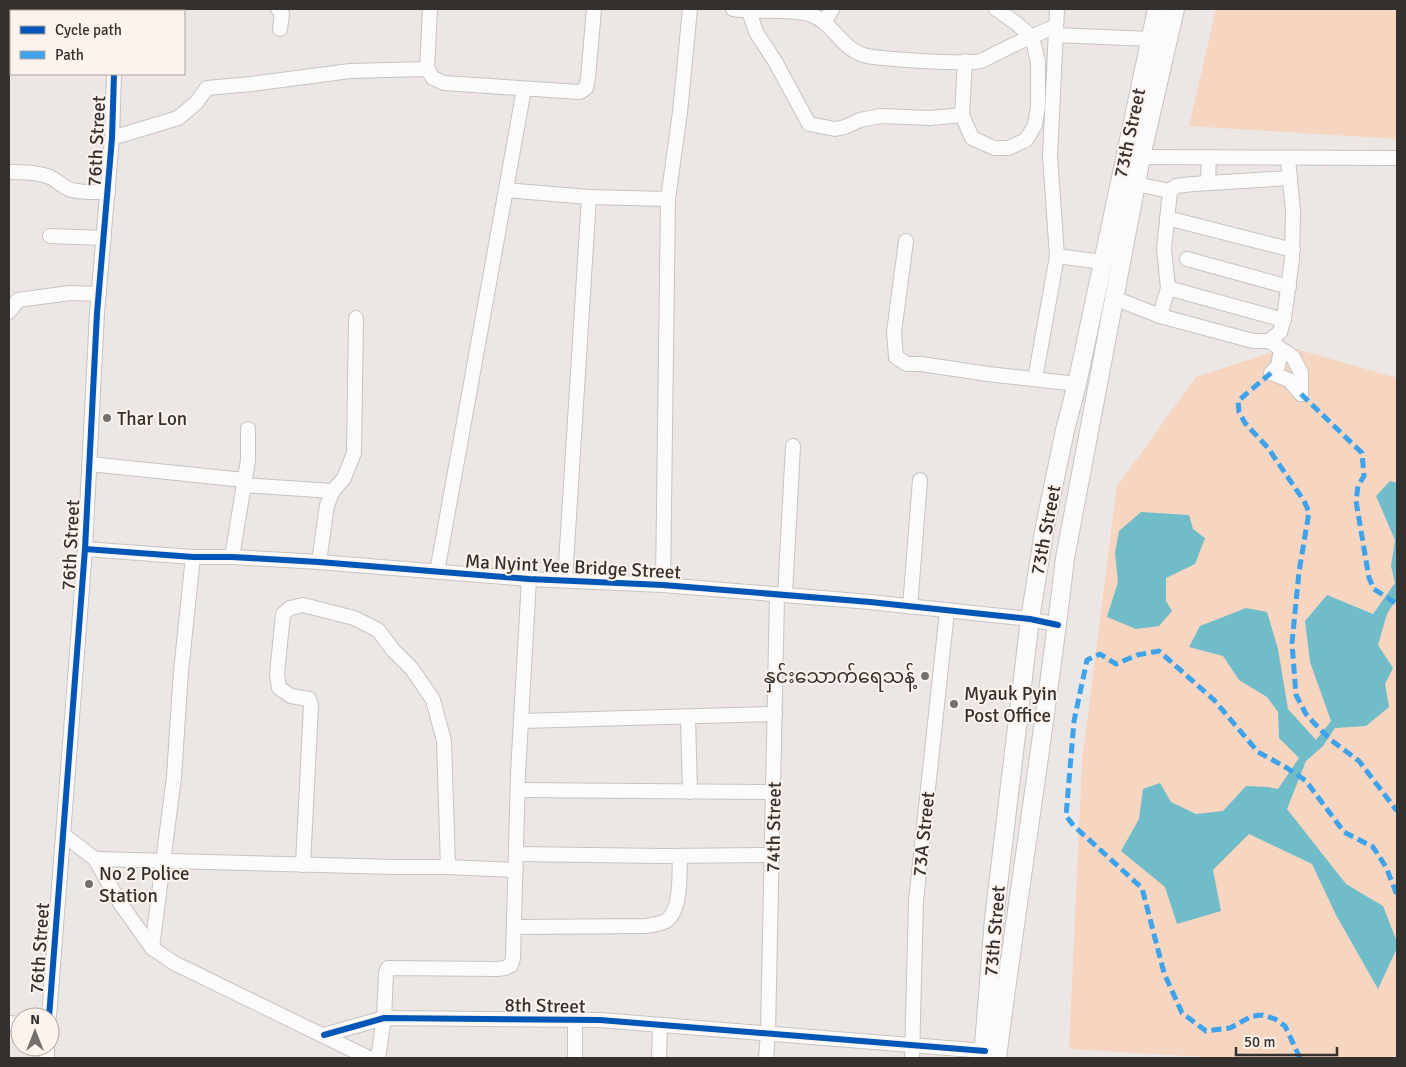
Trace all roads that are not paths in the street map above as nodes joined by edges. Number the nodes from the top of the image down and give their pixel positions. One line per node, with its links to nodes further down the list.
1 (102, 9): 12 (street)
2 (278, 9): 15 (street)
3 (430, 9): 20 (street)
4 (594, 9): 22 (street)
5 (690, 9): 37 (street)
6 (733, 9): 13 (street)
7 (832, 9): 14 (street)
8 (996, 9): 17 (street)
9 (1057, 9): 16 (street)
10 (1157, 9): 18 (main road, 73th Street)
11 (1175, 9): 25 (main road, 73th Street)
12 (117, 10)
13 (749, 12): 14 (street); 23 (street)
14 (825, 22): 19 (street)
15 (280, 29)
16 (1056, 30): 17 (street); 18 (street); 43 (street)
17 (1032, 37): 19 (street); 23 (street)
18 (1150, 39): 25 (main road, 73th Street)
19 (965, 62): 23 (street)
20 (427, 69): 22 (street); 24 (street)
21 (114, 75): 24 (street, 76th Street)
22 (524, 89): 33 (street)
23 (962, 115)
24 (112, 138): 35 (street, 76th Street)
25 (1133, 156): 26 (street); 32 (main road, 73th Street); 45 (main road, 73th Street)
26 (1209, 157): 28 (street); 31 (street)
27 (1397, 158): 28 (street)
28 (1288, 159): 30 (street)
29 (9, 172): 35 (street)
30 (1290, 178): 31 (street); 42 (street)
31 (1208, 183): 34 (street)
32 (1136, 184): 34 (street); 49 (main road, 73th Street)
33 (506, 190): 36 (street); 68 (street)
34 (1170, 191): 38 (street)
35 (108, 192): 40 (street, 76th Street)
36 (589, 197): 37 (street); 70 (street)
37 (668, 199): 71 (street)
38 (1168, 218): 42 (street); 47 (street)
39 (50, 236): 40 (street)
40 (104, 238): 48 (street, 76th Street)
41 (906, 241): 56 (street)
42 (1292, 250): 46 (street)
43 (1057, 256): 45 (street); 56 (street)
44 (1187, 259): 46 (street)
45 (1102, 262): 57 (main road, 73th Street)
46 (1288, 287): 53 (street)
47 (1168, 288): 51 (street); 53 (street)
48 (99, 294): 50 (street); 60 (street, 76th Street)
49 (1114, 298): 51 (street); 76 (main road, 73th Street)
50 (9, 310)
51 (1160, 316): 54 (street)
52 (356, 318): 63 (street)
53 (1284, 320): 54 (street)
54 (1269, 341): 55 (street)
55 (1281, 350)
56 (1035, 379): 57 (street)
57 (1076, 384): 75 (main road, 73th Street)
58 (248, 429): 62 (street)
59 (793, 446): 72 (street, 74th Street)
60 (90, 464): 62 (street); 64 (street, 76th Street)
61 (920, 480): 73 (street)
62 (244, 482): 63 (street); 65 (street)
63 (333, 491): 67 (street)
64 (85, 549): 66 (street, Ma Nyint Yee Bridge Street); 83 (street, 76th Street)
65 (232, 557): 66 (street, Ma Nyint Yee Bridge Street); 67 (street, Ma Nyint Yee Bridge Street)
66 (193, 558): 88 (street)
67 (320, 562): 68 (street, Ma Nyint Yee Bridge Street)
68 (437, 572): 69 (street, Ma Nyint Yee Bridge Street)
69 (529, 579): 70 (street, Ma Nyint Yee Bridge Street); 79 (street)
70 (565, 580): 71 (street, Ma Nyint Yee Bridge Street)
71 (662, 585): 72 (street, Ma Nyint Yee Bridge Street)
72 (781, 595): 73 (street, Ma Nyint Yee Bridge Street); 77 (street, 74th Street)
73 (910, 607): 74 (street, Ma Nyint Yee Bridge Street)
74 (947, 611): 75 (street, Ma Nyint Yee Bridge Street); 100 (street, 73A Street)
75 (1030, 619): 76 (street, Ma Nyint Yee Bridge Street); 101 (main road, 73th Street)
76 (1058, 625): 101 (main road, 73th Street)
77 (775, 714): 78 (street); 82 (street, 74th Street)
78 (688, 716): 79 (street); 81 (street)
79 (521, 722): 80 (street)
80 (518, 790): 81 (street); 84 (street)
81 (690, 792): 82 (street)
82 (773, 792): 85 (street, 74th Street)
83 (64, 834): 87 (street); 94 (street, 76th Street)
84 (516, 854): 86 (street); 91 (street)
85 (772, 855): 86 (street); 98 (street, 74th Street)
86 (680, 856): 92 (street)
87 (95, 859): 88 (street); 93 (street)
88 (163, 862): 89 (street); 93 (street)
89 (303, 865): 90 (street); 90 (street)
90 (448, 867): 91 (street)
91 (516, 870): 92 (street)
92 (514, 927): 95 (street)
93 (152, 948): 99 (street)
94 (50, 1007)
95 (384, 1018): 96 (street, 8th Street); 99 (street, 8th Street); 103 (street)
96 (575, 1020): 97 (street, 8th Street); 104 (street)
97 (660, 1026): 98 (street, 8th Street); 105 (street)
98 (768, 1033): 100 (street, 8th Street); 106 (street, 74th Street)
99 (324, 1035): 102 (street)
100 (912, 1052): 101 (street, 8th Street)
101 (988, 1056)
102 (369, 1058)
103 (378, 1058)
104 (575, 1058)
105 (659, 1058)
106 (766, 1058)

